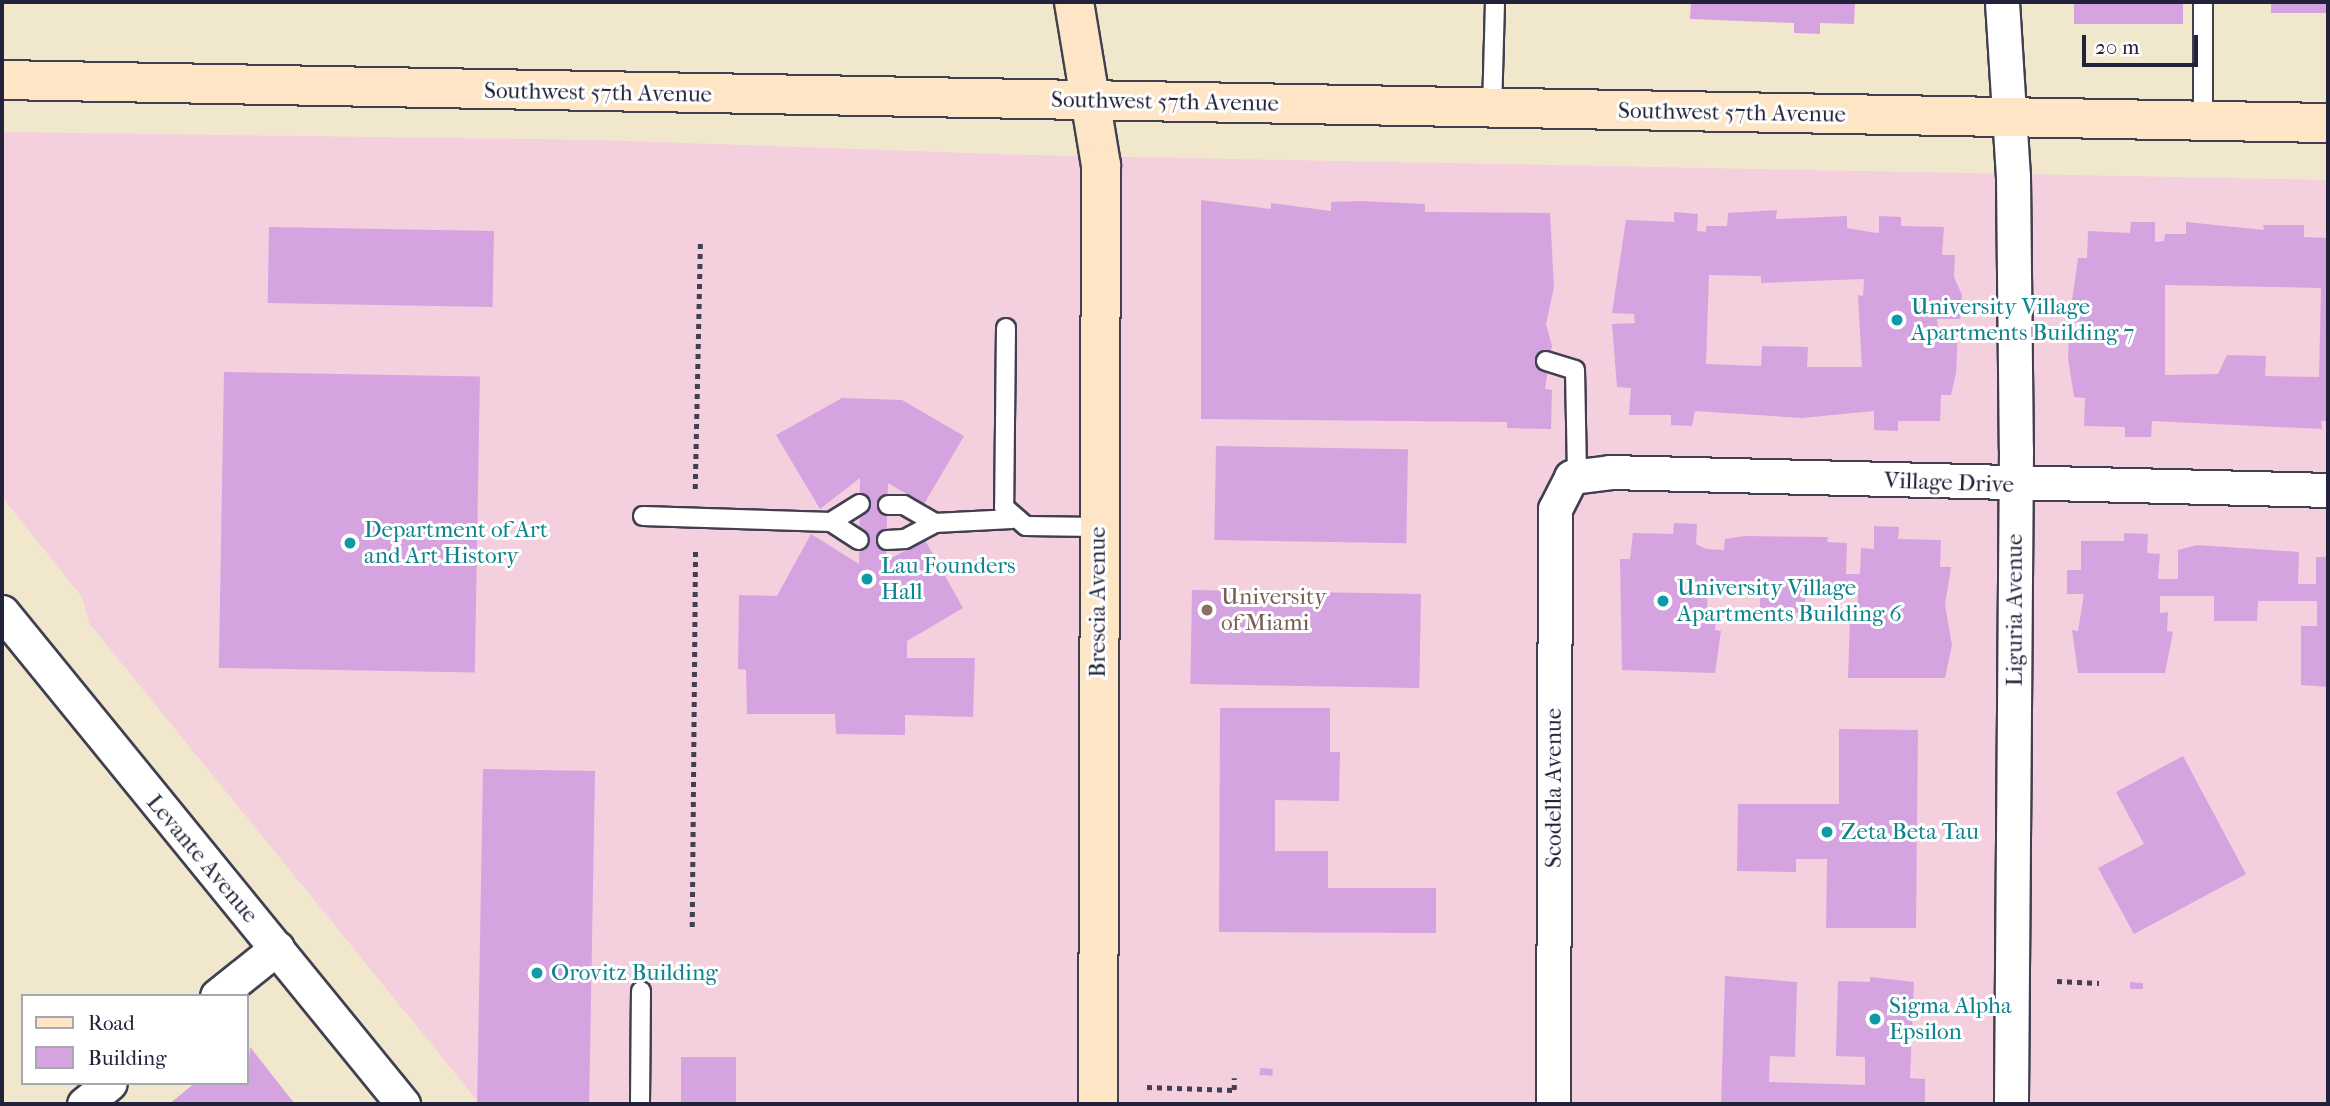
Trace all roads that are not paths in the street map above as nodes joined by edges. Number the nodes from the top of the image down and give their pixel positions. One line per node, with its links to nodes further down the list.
1 (1074, 2): 6 (main road, Brescia Avenue)
2 (1495, 2): 7 (lane)
3 (2002, 2): 8 (street, Liguria Avenue)
4 (2203, 2): 9 (lane)
5 (2, 80): 6 (main road, Southwest 57th Avenue)
6 (1091, 100): 7 (main road, Southwest 57th Avenue); 22 (main road, Brescia Avenue)
7 (1492, 110): 8 (main road, Southwest 57th Avenue)
8 (2009, 116): 9 (main road, Southwest 57th Avenue); 14 (street, Liguria Avenue)
9 (2203, 121): 10 (main road, Southwest 57th Avenue)
10 (2328, 123)
11 (1006, 328): 19 (lane)
12 (1546, 361): 13 (lane)
13 (1574, 476): 14 (street, Village Drive); 34 (street, Scodella Avenue)
14 (2016, 485): 15 (street, Village Drive); 35 (street, Liguria Avenue)
15 (2328, 491)
16 (860, 505): 20 (lane)
17 (888, 505): 21 (lane)
18 (643, 516): 20 (lane)
19 (1012, 519): 21 (lane); 22 (lane)
20 (831, 522): 23 (lane)
21 (935, 523): 24 (lane)
22 (1097, 527): 33 (main road, Brescia Avenue)
23 (859, 540)
24 (887, 540)
25 (2, 612): 26 (street, Levante Avenue)
26 (276, 948): 28 (street); 31 (street, Levante Avenue)
27 (641, 991): 32 (lane)
28 (220, 994)
29 (108, 1085): 30 (street)
30 (84, 1104)
31 (403, 1104)
32 (640, 1104)
33 (1098, 1104)
34 (1553, 1104)
35 (2011, 1104)

